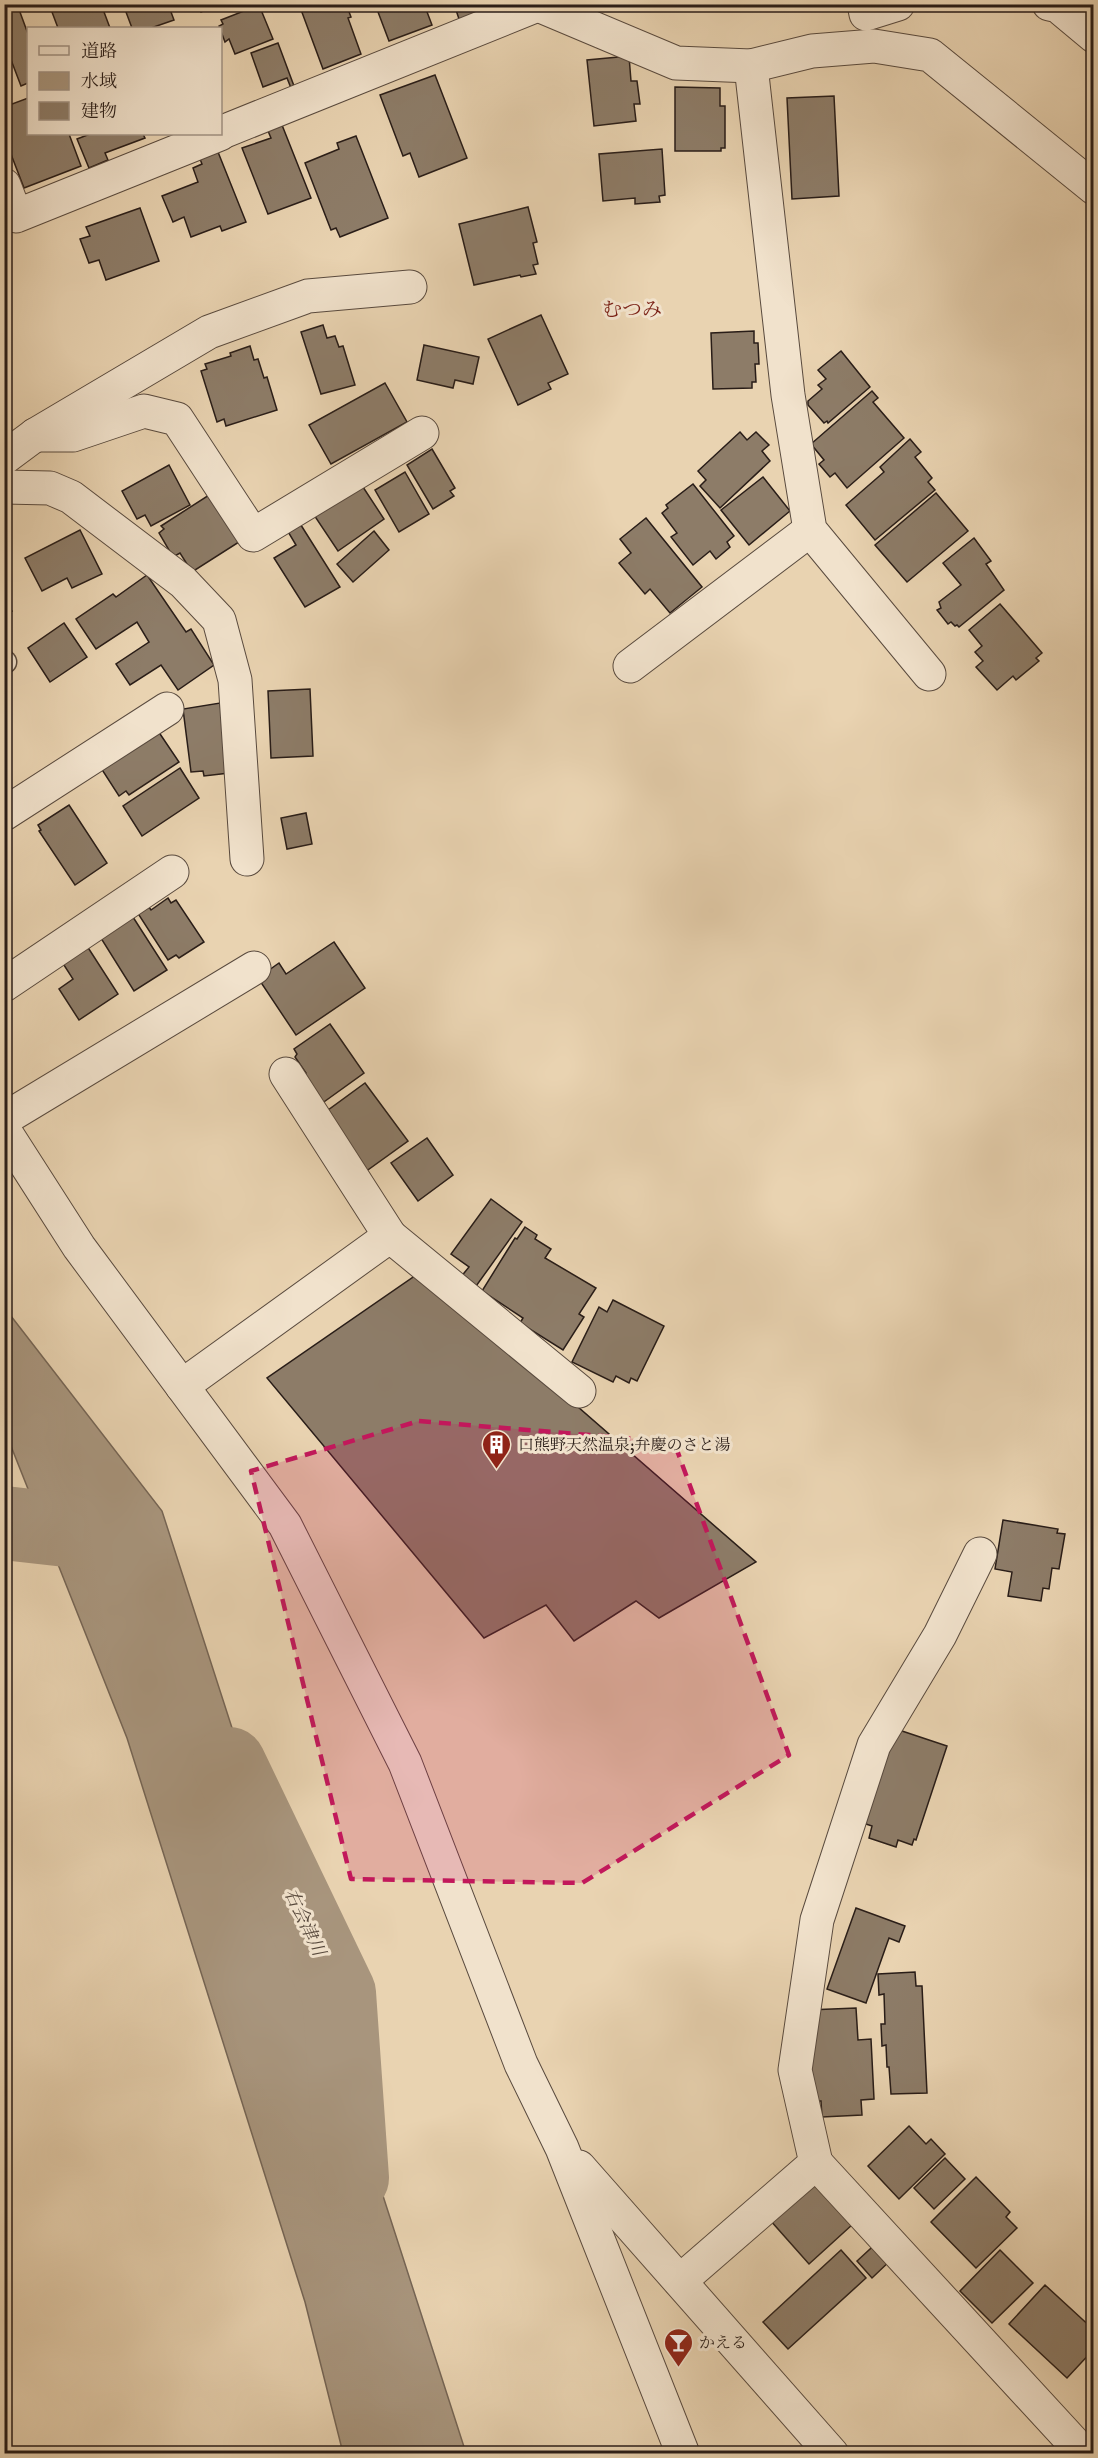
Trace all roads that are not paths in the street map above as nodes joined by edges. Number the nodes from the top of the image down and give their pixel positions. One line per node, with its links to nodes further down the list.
1 (864, 4): 2 (street)
2 (898, 4)
3 (1049, 4): 5 (street)
4 (537, 5): 6 (street); 7 (street)
5 (1094, 36)
6 (752, 66): 10 (street); 16 (street)
7 (222, 132)
8 (215, 135): 9 (street)
9 (4, 185)
10 (1094, 188)
11 (410, 287): 13 (street)
12 (423, 433): 13 (street)
13 (35, 435): 14 (street)
14 (4, 458)
15 (4, 487): 21 (street)
16 (810, 530): 17 (street); 18 (street)
17 (630, 666)
18 (929, 674)
19 (167, 709): 20 (street)
20 (4, 814)
21 (247, 859)
22 (172, 873): 24 (street)
23 (254, 968): 26 (street)
24 (4, 985)
25 (285, 1074): 28 (street)
26 (4, 1119)
27 (4, 1130): 29 (street)
28 (390, 1236): 29 (street); 30 (street)
29 (182, 1386): 32 (street)
30 (579, 1391)
31 (980, 1554): 33 (street)
32 (562, 2148): 34 (street); 35 (street)
33 (816, 2163): 34 (street); 37 (street)
34 (680, 2282): 36 (street)
35 (683, 2454)
36 (832, 2454)
37 (1084, 2454)

